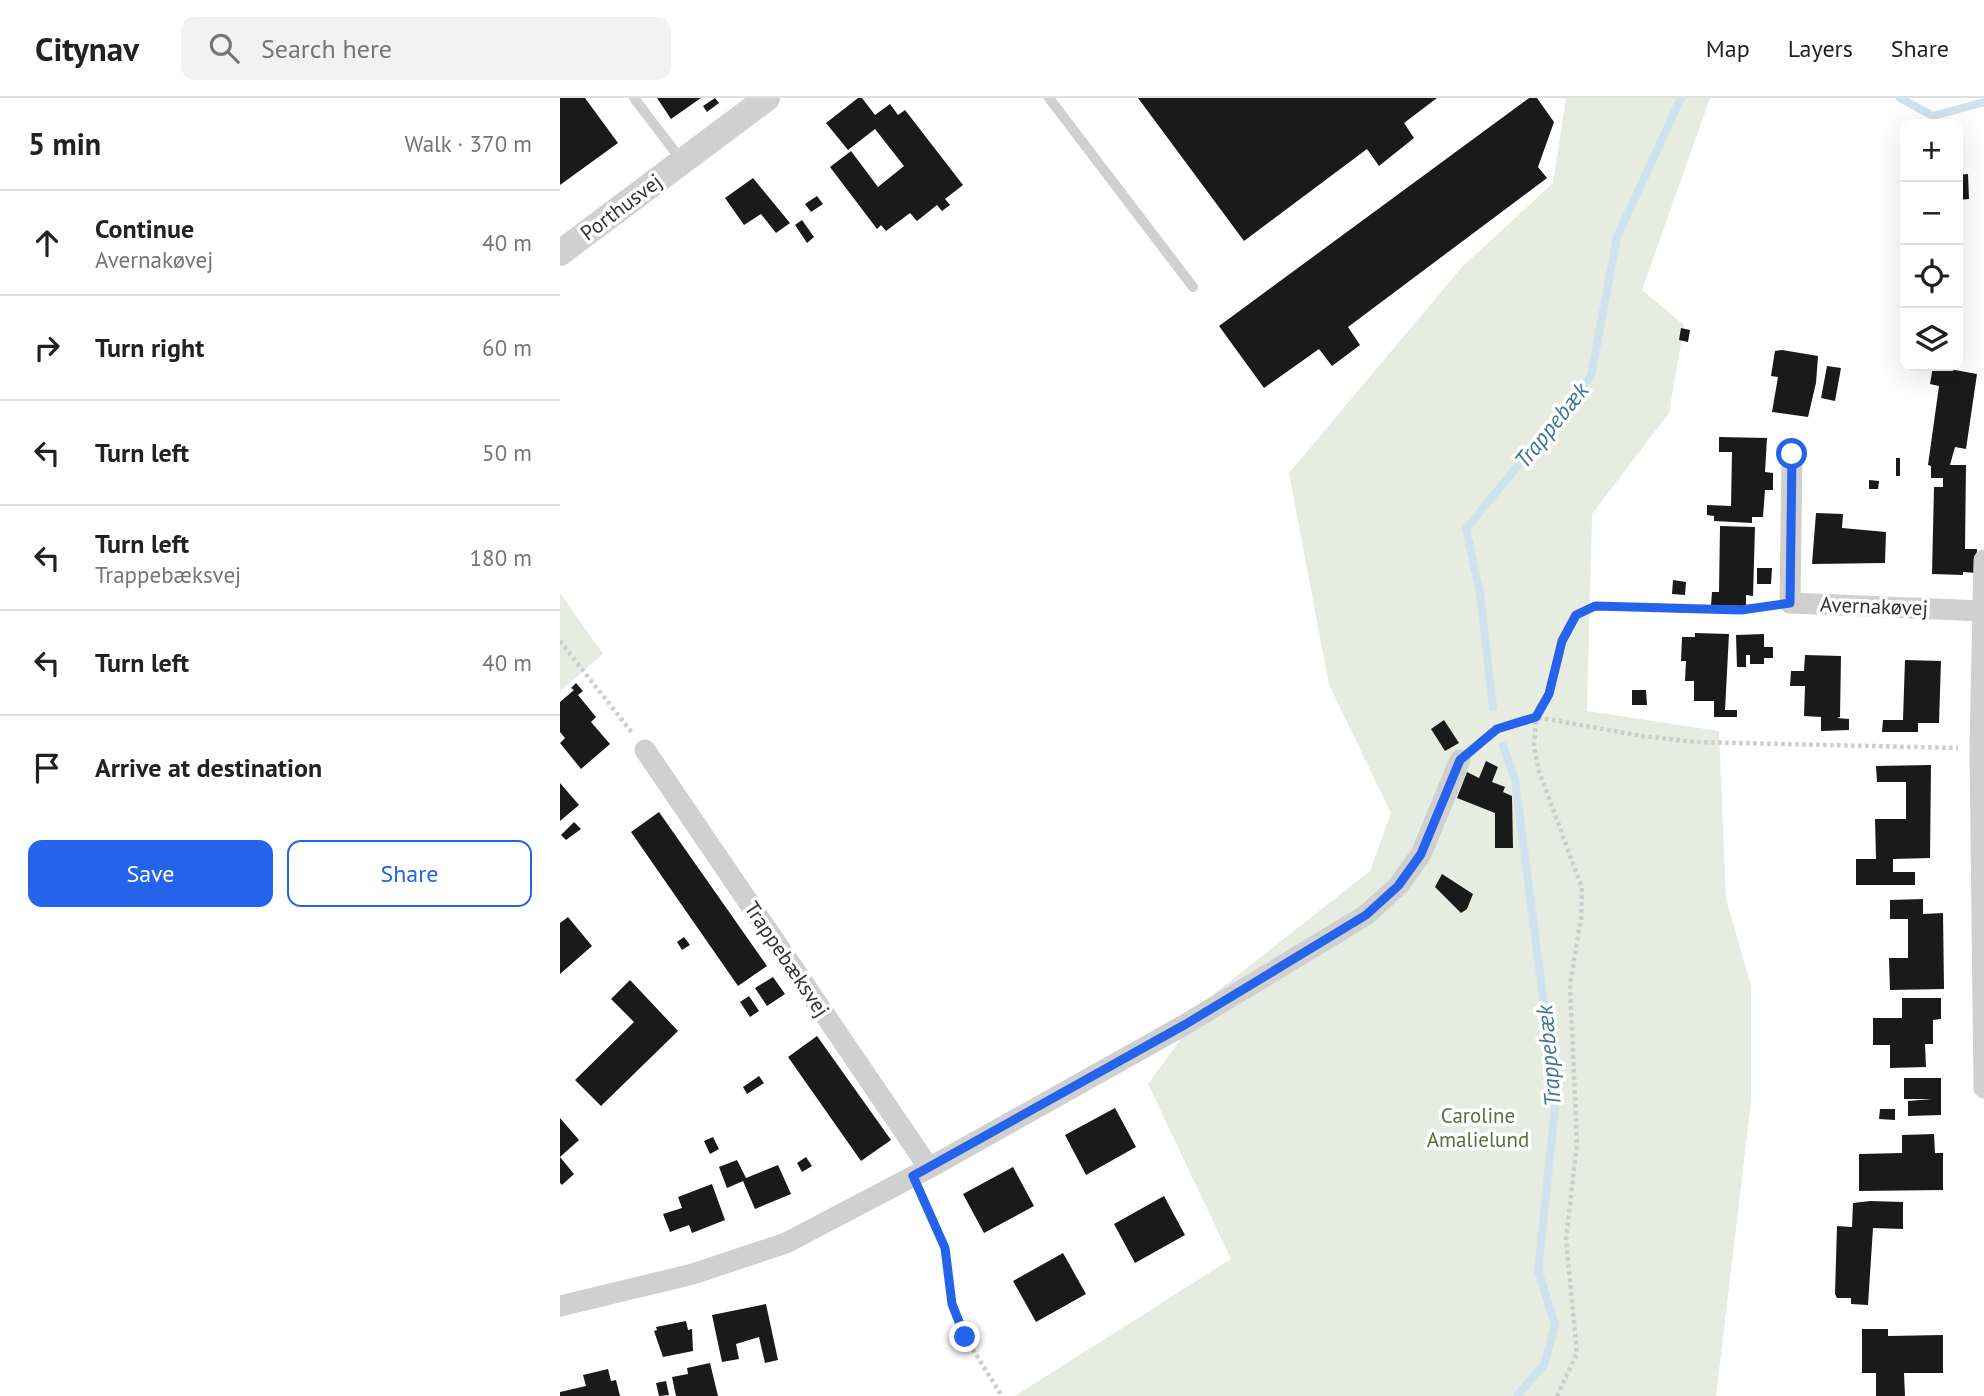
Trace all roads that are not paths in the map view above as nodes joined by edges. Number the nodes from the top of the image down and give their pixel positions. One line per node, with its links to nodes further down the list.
1 (634, 98): 4 (lane, Porthusvej)
2 (767, 98): 4 (street, Porthusvej)
3 (1049, 98): 6 (lane)
4 (682, 161): 5 (street, Porthusvej)
5 (560, 253)
6 (1193, 287)
7 (1792, 454): 9 (street, Avernakøvej)
8 (1984, 560): 9 (street)
9 (1983, 610): 12 (street)
10 (645, 750): 14 (street, Trappebæksvej)
11 (1460, 760): 14 (street)
12 (1983, 997): 13 (street)
13 (1984, 1088)
14 (921, 1172): 15 (street)
15 (560, 1306)

